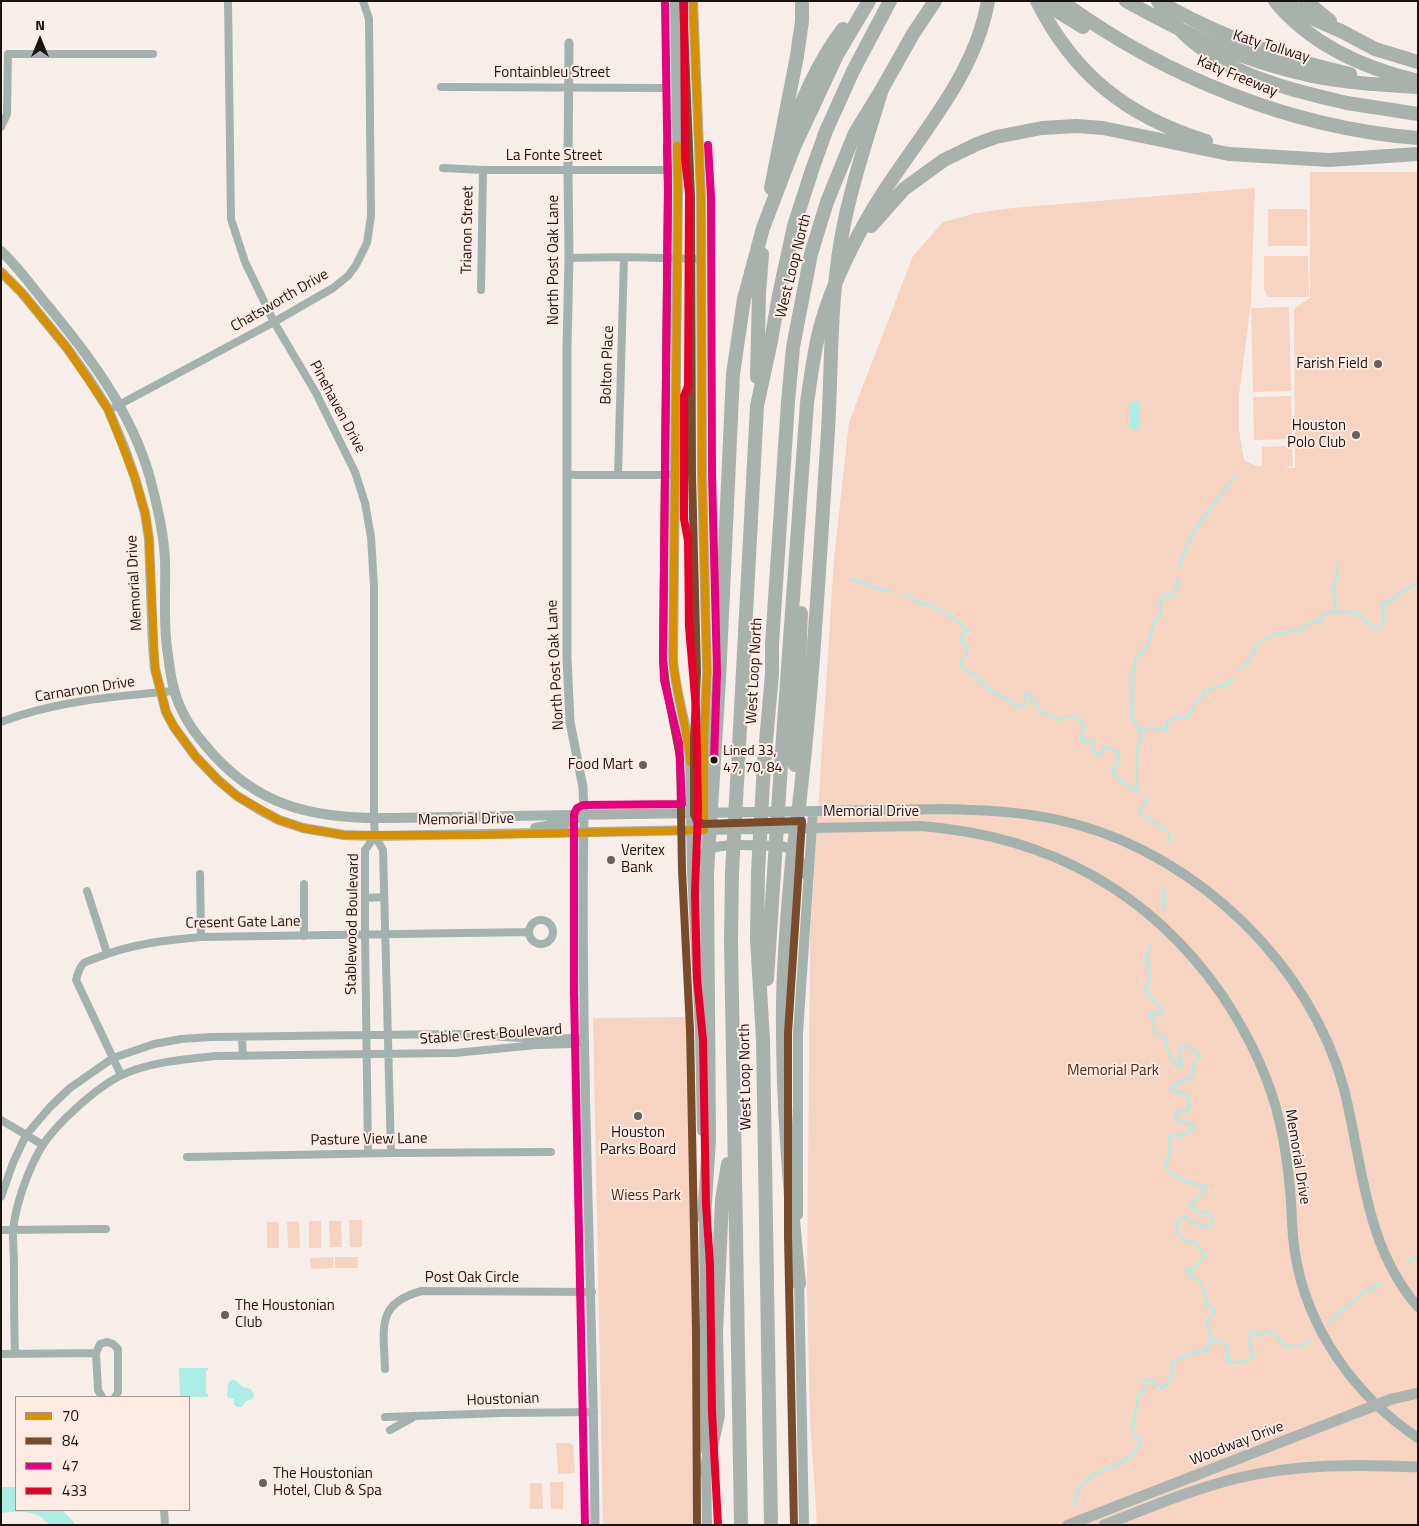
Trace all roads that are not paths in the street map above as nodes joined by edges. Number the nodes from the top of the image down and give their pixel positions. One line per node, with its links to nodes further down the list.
1 (363, 1): 50 (street, Chatsworth Drive)
2 (675, 1): 46 (main road)
3 (693, 1): 47 (main road)
4 (802, 1): 41 (highway)
5 (869, 1): 41 (highway); 107 (highway, bridge)
6 (890, 1): 51 (highway, West Loop North)
7 (935, 1): 29 (highway, West Loop North)
8 (988, 1): 42 (highway)
9 (1037, 1): 36 (highway)
10 (1041, 1): 21 (highway)
11 (1061, 1): 21 (highway, Katy Freeway)
12 (1126, 1): 26 (highway, Katy Tollway)
13 (1158, 1): 26 (highway); 30 (highway, bridge)
14 (1166, 1): 30 (highway)
15 (1275, 1): 24 (highway)
16 (1281, 1): 19 (highway)
17 (1306, 1): 19 (highway)
18 (229, 2): 50 (street, Pinehaven Drive)
19 (1342, 32): 23 (highway)
20 (569, 43): 25 (street, North Post Oak Lane)
21 (1126, 44): 34 (highway, Katy Freeway)
22 (154, 54): 33 (street)
23 (1418, 62)
24 (1418, 81)
25 (569, 86): 27 (street, Fontainbleu Street); 28 (street, Fontainbleu Street); 38 (street, North Post Oak Lane)
26 (1418, 86)
27 (442, 87)
28 (663, 88)
29 (882, 89): 74 (highway, bridge); 91 (highway, West Loop North, bridge)
30 (1348, 100): 31 (highway); 32 (highway)
31 (1418, 107)
32 (1418, 114)
33 (1, 127)
34 (1418, 138)
35 (1418, 154): 36 (highway)
36 (1262, 156): 42 (highway)
37 (443, 168): 39 (street, La Fonte Street)
38 (568, 169): 39 (street, La Fonte Street); 40 (street, La Fonte Street); 45 (street, North Post Oak Lane)
39 (483, 170): 49 (street, Trianon Street)
40 (664, 170)
41 (771, 186): 51 (highway)
42 (855, 243): 62 (highway)
43 (1, 251): 52 (main road, Memorial Drive)
44 (624, 257): 45 (street); 46 (street); 55 (street, Bolton Place)
45 (569, 258): 54 (street, North Post Oak Lane)
46 (677, 259): 47 (street); 56 (main road)
47 (701, 259): 65 (main road)
48 (1, 272): 53 (main road, Memorial Drive)
49 (481, 290)
50 (274, 322): 52 (street, Chatsworth Drive); 67 (street, Pinehaven Drive)
51 (764, 341): 99 (highway, West Loop North, bridge)
52 (120, 405): 53 (street, Chatsworth Drive); 57 (main road, Memorial Drive)
53 (108, 409): 58 (main road, Memorial Drive)
54 (567, 474): 55 (street); 66 (street, North Post Oak Lane)
55 (618, 475): 56 (street)
56 (674, 475): 64 (main road)
57 (157, 510): 58 (main road); 59 (main road, Memorial Drive)
58 (145, 513): 60 (main road, Memorial Drive)
59 (174, 690): 60 (street, Carnarvon Drive); 67 (main road, Memorial Drive)
60 (160, 692): 61 (street, Carnarvon Drive); 73 (main road, Memorial Drive)
61 (1, 722)
62 (788, 765): 74 (highway, bridge); 91 (highway, bridge)
63 (813, 811): 65 (main road, Memorial Drive); 68 (main road); 113 (main road, Memorial Drive)
64 (692, 814): 65 (main road, Memorial Drive); 66 (main road, Memorial Drive); 69 (main road)
65 (704, 814): 70 (main road)
66 (584, 815): 67 (main road, Memorial Drive); 71 (street, North Post Oak Lane); 72 (main road)
67 (374, 819): 73 (street, Pinehaven Drive)
68 (812, 828): 70 (main road, Memorial Drive); 77 (main road); 125 (main road, Memorial Drive)
69 (692, 830): 70 (main road, Memorial Drive); 71 (main road, Memorial Drive); 75 (main road)
70 (704, 830)
71 (584, 832): 72 (main road, Memorial Drive); 92 (street, North Post Oak Lane)
72 (499, 834): 73 (main road, Memorial Drive)
73 (374, 836): 80 (street, Stablewood Boulevard); 81 (street, Stablewood Boulevard)
74 (792, 866): 111 (highway)
75 (692, 870): 77 (main road); 107 (main road)
76 (200, 874): 86 (street)
77 (808, 878): 111 (main road)
78 (304, 884): 85 (street)
79 (87, 891): 87 (street)
80 (384, 897): 81 (street); 84 (street, Stablewood Boulevard)
81 (365, 898): 83 (street, Stablewood Boulevard)
82 (530, 932): 84 (street, Cresent Gate Lane)
83 (364, 934): 84 (street, Cresent Gate Lane); 85 (street, Cresent Gate Lane); 88 (street, Stablewood Boulevard)
84 (386, 934): 89 (street, Stablewood Boulevard)
85 (304, 936): 86 (street, Cresent Gate Lane)
86 (201, 937): 87 (street, Cresent Gate Lane)
87 (107, 953): 96 (street, Cresent Gate Lane)
88 (367, 1035): 89 (street, Stable Crest Boulevard); 90 (street, Stable Crest Boulevard); 93 (street, Stablewood Boulevard)
89 (389, 1035): 92 (street, Stable Crest Boulevard); 94 (street, Stablewood Boulevard)
90 (242, 1038): 95 (street); 96 (street, Stable Crest Boulevard)
91 (763, 1040): 135 (highway, West Loop North)
92 (584, 1041): 94 (street, Stable Crest Boulevard); 112 (street, North Post Oak Lane)
93 (367, 1054): 94 (street, Stable Crest Boulevard); 95 (street, Stable Crest Boulevard); 103 (street, Stablewood Boulevard)
94 (389, 1055): 104 (street, Stablewood Boulevard)
95 (243, 1056): 97 (street, Stable Crest Boulevard)
96 (113, 1058): 97 (street, Cresent Gate Lane); 100 (street, Stable Crest Boulevard)
97 (121, 1075): 101 (street, Stable Crest Boulevard)
98 (1, 1120): 100 (street)
99 (734, 1129): 127 (highway); 134 (highway, West Loop North)
100 (26, 1135): 101 (street); 106 (street, Stable Crest Boulevard)
101 (43, 1145): 110 (street, Stable Crest Boulevard)
102 (552, 1152): 104 (street, Pasture View Lane)
103 (368, 1153): 104 (street, Pasture View Lane); 105 (street, Pasture View Lane)
104 (391, 1153)
105 (187, 1157)
106 (1, 1197)
107 (704, 1218): 127 (main road)
108 (106, 1229): 110 (street)
109 (1, 1230): 110 (street)
110 (14, 1231): 114 (street, Stable Crest Boulevard)
111 (799, 1284): 136 (main road)
112 (592, 1292): 117 (street, Post Oak Circle); 121 (street, North Post Oak Lane)
113 (1418, 1307)
114 (15, 1353): 115 (street); 116 (street)
115 (96, 1353): 119 (street); 120 (street)
116 (1, 1354)
117 (385, 1369)
118 (1418, 1393): 128 (main road, Woodway Drive, bridge)
119 (101, 1396)
120 (116, 1396)
121 (594, 1412): 123 (street, Houstonian); 132 (street, North Post Oak Lane)
122 (385, 1417): 123 (street, Houstonian)
123 (414, 1417): 124 (street, Houstonian)
124 (390, 1430)
125 (1418, 1438)
126 (1418, 1467): 130 (main road, Woodway Drive)
127 (706, 1471): 133 (main road)
128 (1123, 1503): 130 (main road); 137 (main road, Woodway Drive)
129 (164, 1511): 131 (street)
130 (1129, 1515): 138 (main road, Woodway Drive)
131 (165, 1525)
132 (595, 1525)
133 (707, 1525)
134 (740, 1525)
135 (771, 1525)
136 (804, 1525)
137 (1068, 1525)
138 (1104, 1525)

